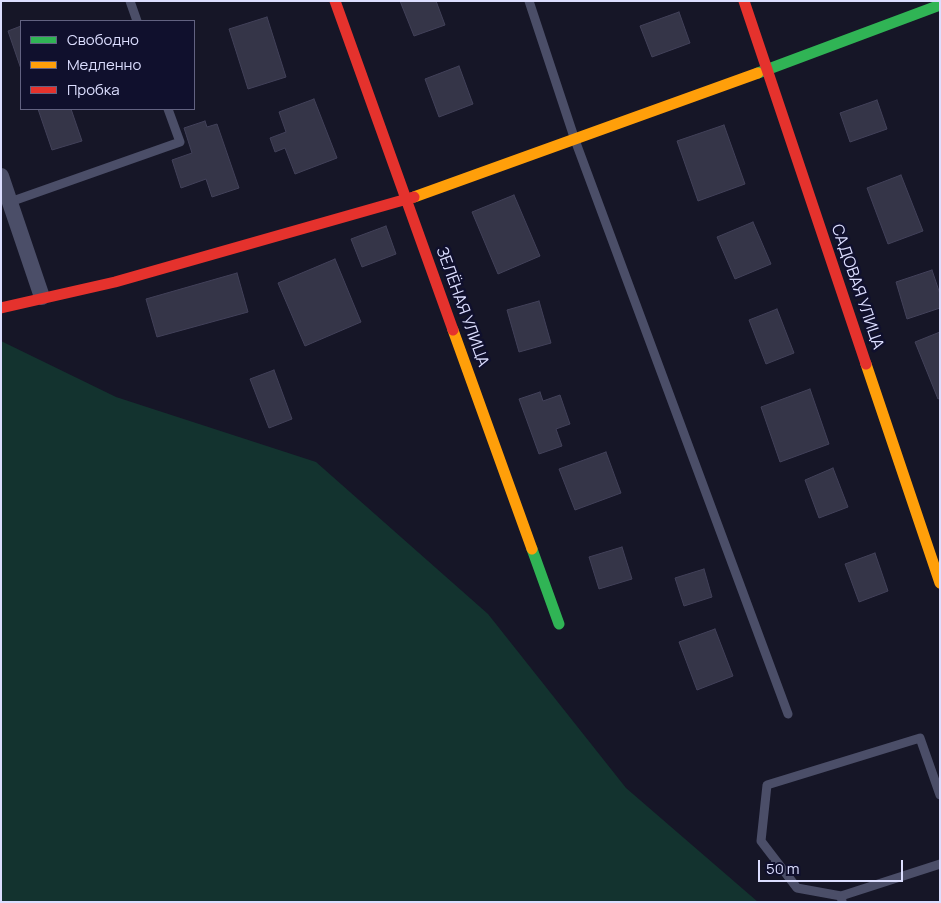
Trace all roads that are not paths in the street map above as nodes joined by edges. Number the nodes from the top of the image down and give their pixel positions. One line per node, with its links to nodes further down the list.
1 (130, 1): 6 (lane)
2 (335, 1): 11 (street, ЗЕЛЁНАЯ УЛИЦА)
3 (529, 1): 9 (lane)
4 (744, 1): 7 (street, САДОВАЯ УЛИЦА)
5 (940, 6): 7 (street)
6 (137, 20)
7 (767, 70): 9 (street); 15 (street, САДОВАЯ УЛИЦА)
8 (168, 110): 12 (lane)
9 (575, 140): 11 (street); 17 (lane)
10 (1, 176): 12 (street)
11 (406, 200): 13 (street); 16 (street, ЗЕЛЁНАЯ УЛИЦА)
12 (10, 202): 13 (street)
13 (42, 297): 14 (street)
14 (1, 308)
15 (940, 583)
16 (559, 624)
17 (788, 714)
18 (940, 796): 20 (lane)
19 (940, 864): 20 (lane)
20 (842, 899)

